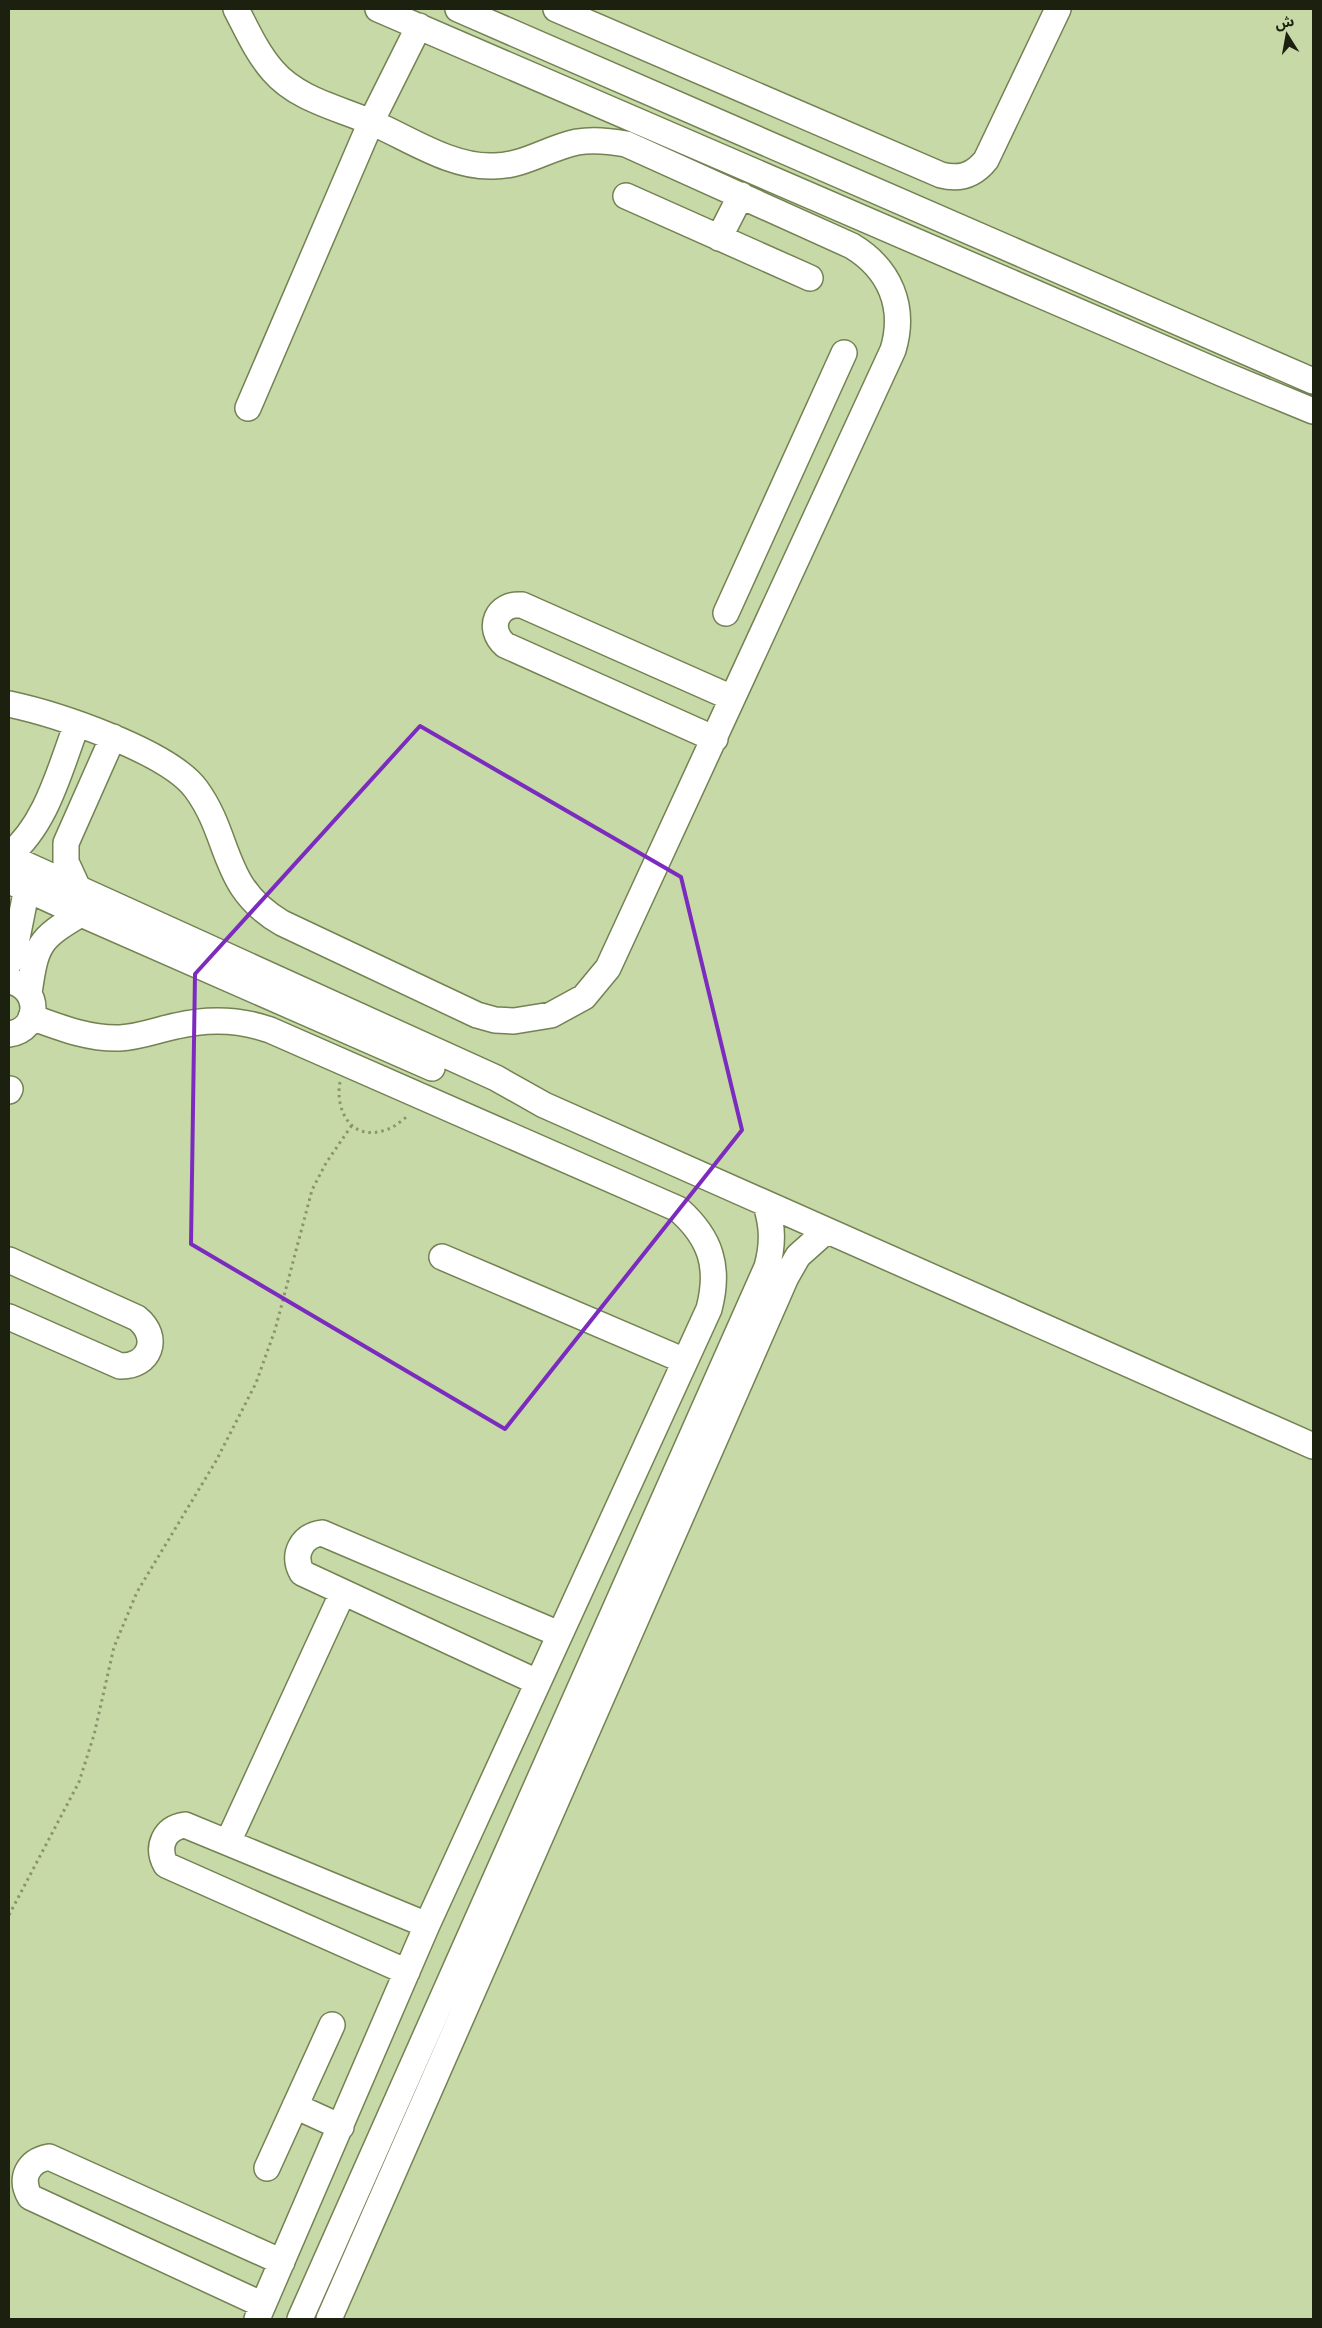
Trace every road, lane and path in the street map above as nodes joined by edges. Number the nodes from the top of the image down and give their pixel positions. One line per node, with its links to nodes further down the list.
1 (236, 9): 7 (street)
2 (378, 9): 6 (street)
3 (458, 9): 13 (street)
4 (556, 9): 5 (street)
5 (1058, 9)
6 (419, 26): 7 (street); 15 (street)
7 (371, 122): 8 (street); 14 (street)
8 (741, 195): 10 (street); 17 (street)
9 (626, 196): 10 (street)
10 (719, 238): 11 (street)
11 (810, 278)
12 (844, 353): 16 (street)
13 (1313, 381)
14 (248, 408)
15 (1313, 411)
16 (786, 479): 17 (street); 18 (street)
17 (825, 496): 19 (street)
18 (726, 613)
19 (732, 698): 23 (street); 23 (street)
20 (9, 704): 21 (street)
21 (76, 724): 22 (street); 24 (street)
22 (113, 737): 23 (street); 26 (street)
23 (715, 739)
24 (9, 856): 25 (street)
25 (22, 879): 26 (street); 27 (street); 28 (street)
26 (78, 888): 34 (street)
27 (81, 914): 29 (street); 34 (street)
28 (9, 962)
29 (19, 987): 30 (street)
30 (32, 1017): 31 (street); 32 (street)
31 (9, 1034)
32 (343, 1062): 33 (street); 35 (path)
33 (429, 1099): 35 (path); 41 (street)
34 (544, 1106): 36 (street)
35 (352, 1125): 47 (path)
36 (766, 1205): 37 (street); 56 (street)
37 (826, 1231): 42 (street); 57 (street)
38 (442, 1257): 41 (street)
39 (9, 1260): 40 (street)
40 (9, 1317)
41 (685, 1361): 44 (street)
42 (1313, 1446)
43 (343, 1592): 44 (street); 45 (street); 46 (street)
44 (559, 1634): 45 (street)
45 (537, 1682): 48 (street)
46 (228, 1842): 48 (street); 49 (street)
47 (9, 1915)
48 (427, 1925): 49 (street)
49 (407, 1972): 52 (street)
50 (332, 2025): 51 (street)
51 (295, 2106): 52 (street); 53 (street)
52 (340, 2127): 54 (street)
53 (267, 2168)
54 (282, 2262): 55 (street); 55 (street)
55 (260, 2312)
56 (300, 2319)
57 (328, 2319)

